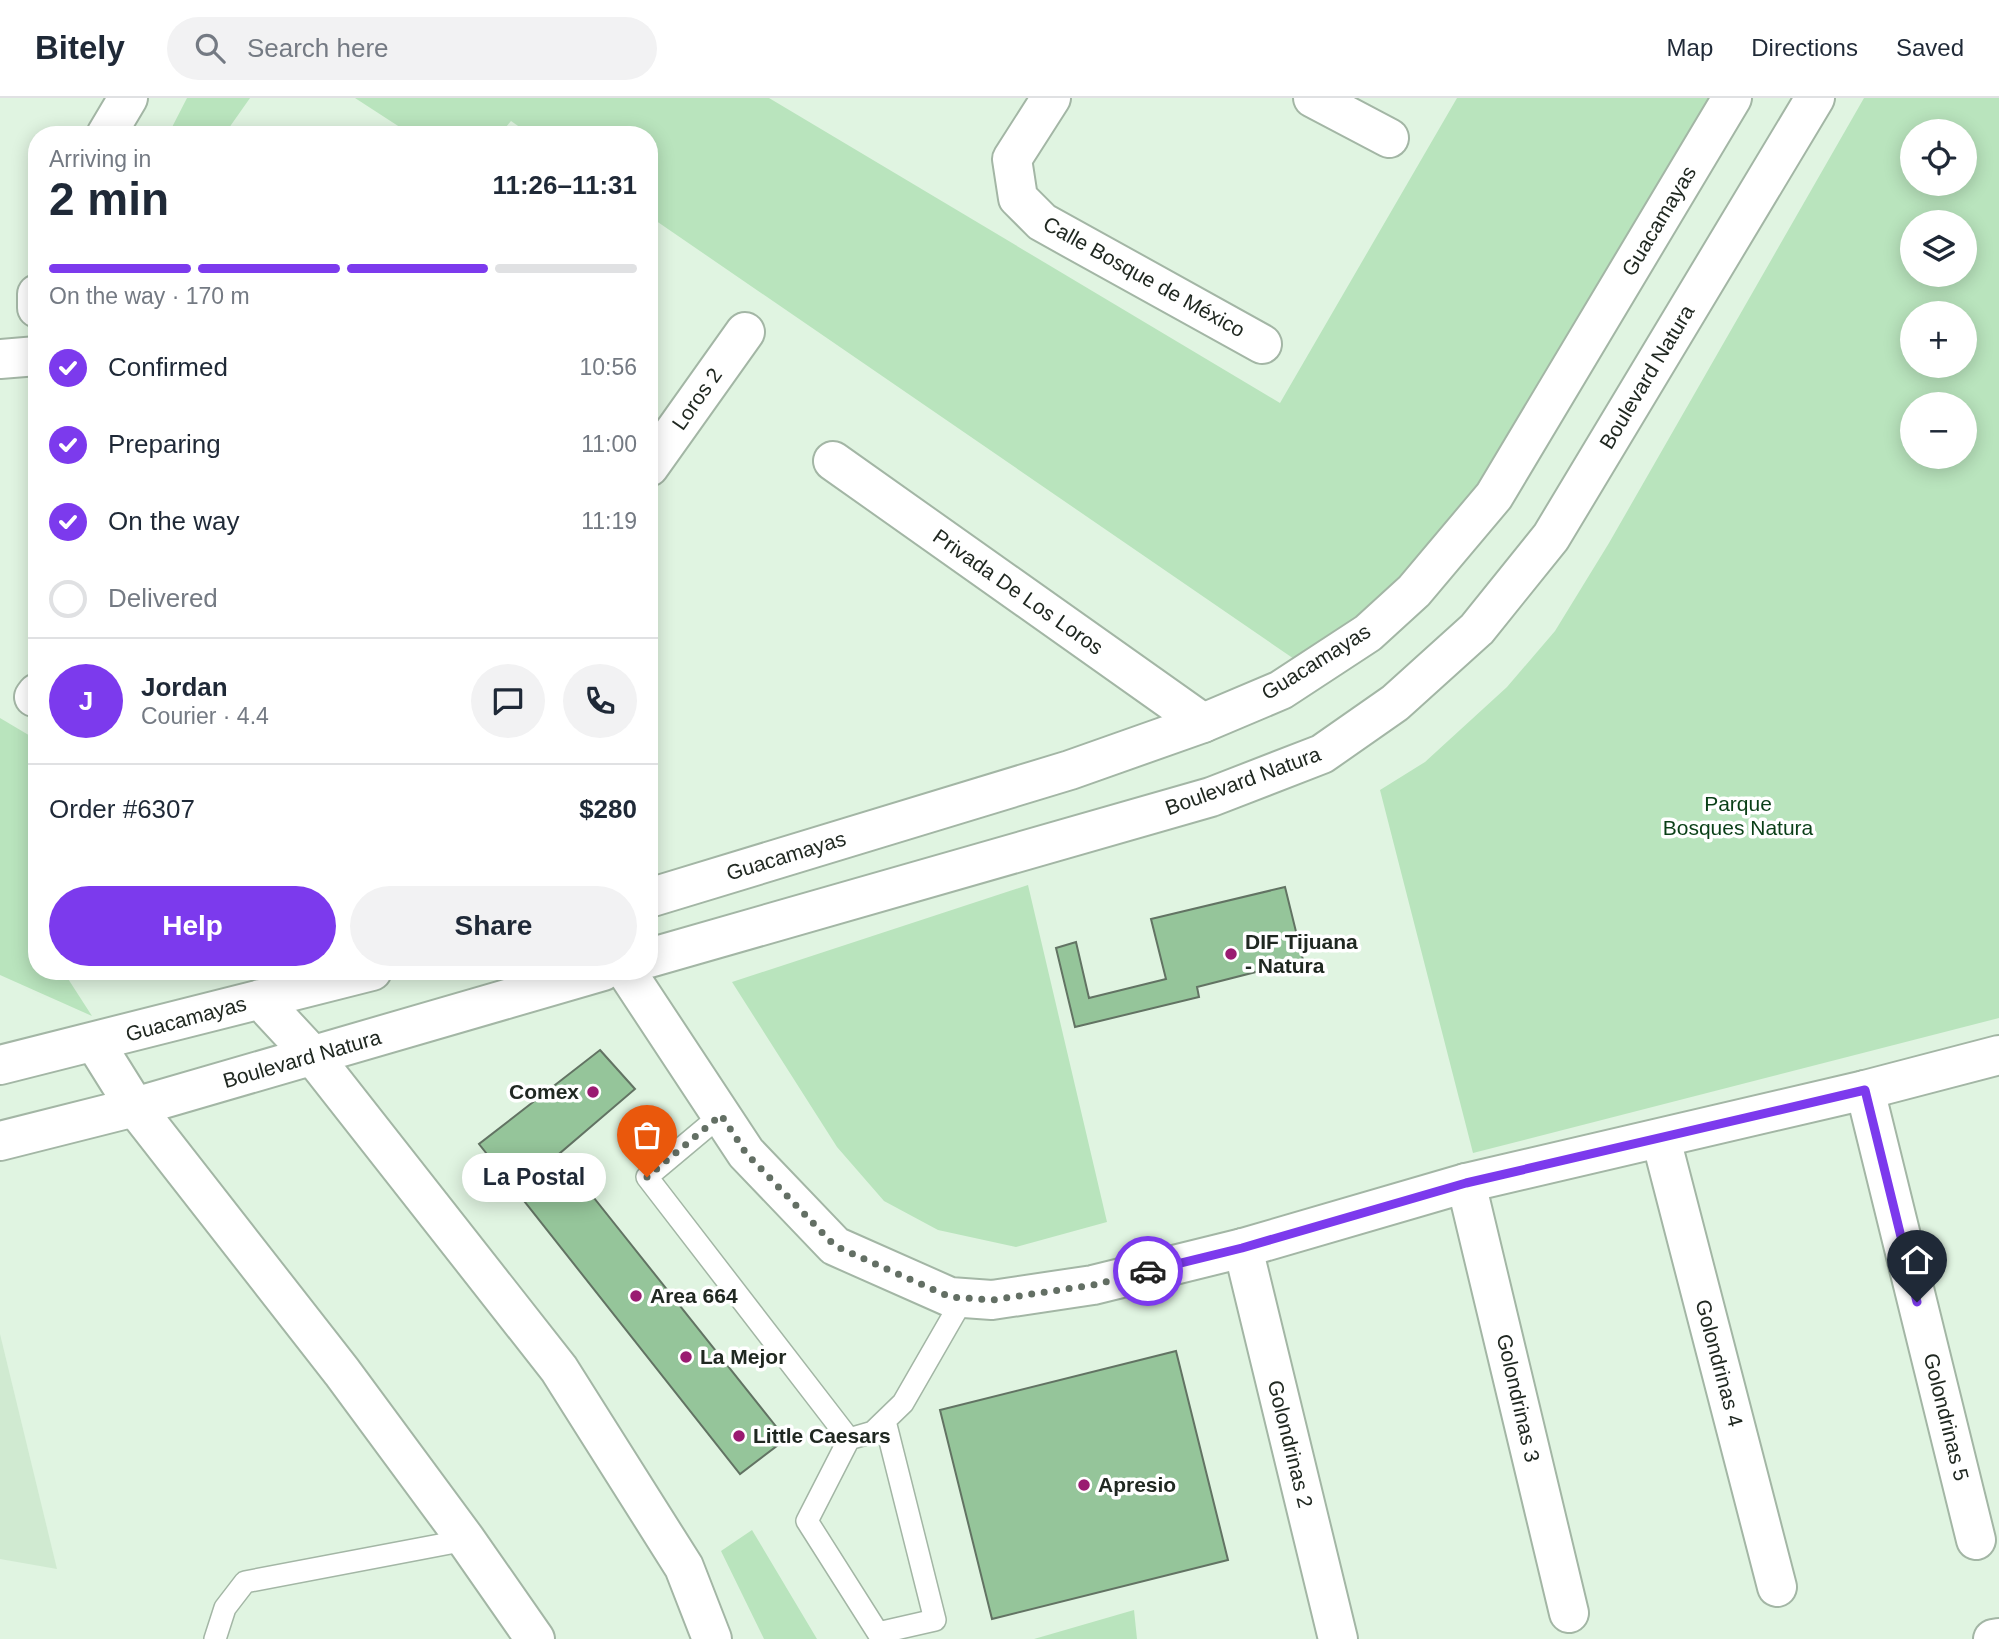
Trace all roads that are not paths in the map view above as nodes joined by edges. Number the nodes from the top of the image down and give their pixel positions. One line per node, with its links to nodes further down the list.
1 (128, 98): 6 (street)
2 (1051, 98): 9 (street, Calle Bosque de México)
3 (1313, 98): 7 (street)
4 (1732, 98): 14 (street, Guacamayas)
5 (1815, 98): 16 (street, Boulevard Natura)
6 (111, 126)
7 (1389, 138)
8 (745, 332): 12 (street, Loros 2)
9 (1262, 344)
10 (28, 357): 11 (street)
11 (0, 359)
12 (658, 454)
13 (833, 461): 14 (street, Privada De Los Loros)
14 (1203, 723): 15 (street, Guacamayas)
15 (658, 895)
16 (658, 955)
17 (336, 980): 20 (street, Guacamayas)
18 (572, 980): 23 (street, Boulevard Natura)
19 (632, 980): 27 (street)
20 (260, 999): 21 (street, Guacamayas); 23 (street)
21 (94, 1043): 24 (street, Guacamayas); 26 (street)
22 (1999, 1055): 25 (street)
23 (313, 1056): 26 (street, Boulevard Natura); 42 (street)
24 (0, 1065)
25 (1865, 1090): 28 (street); 36 (street, Golondrinas 5)
26 (135, 1107): 29 (street, Boulevard Natura); 35 (street)
27 (721, 1115): 32 (street); 34 (lane)
28 (1661, 1139): 30 (street); 37 (street, Golondrinas 4)
29 (0, 1141)
30 (1466, 1183): 31 (street); 38 (street, Golondrinas 3)
31 (1242, 1248): 32 (street); 43 (street, Golondrinas 2)
32 (964, 1297): 33 (lane)
33 (885, 1421): 34 (lane); 34 (lane)
34 (849, 1439)
35 (466, 1540): 40 (lane); 41 (street)
36 (1976, 1540)
37 (1777, 1587)
38 (1569, 1613)
39 (1999, 1638): 44 (street)
40 (215, 1639)
41 (535, 1639)
42 (712, 1639)
43 (1338, 1639)
44 (1993, 1639)

